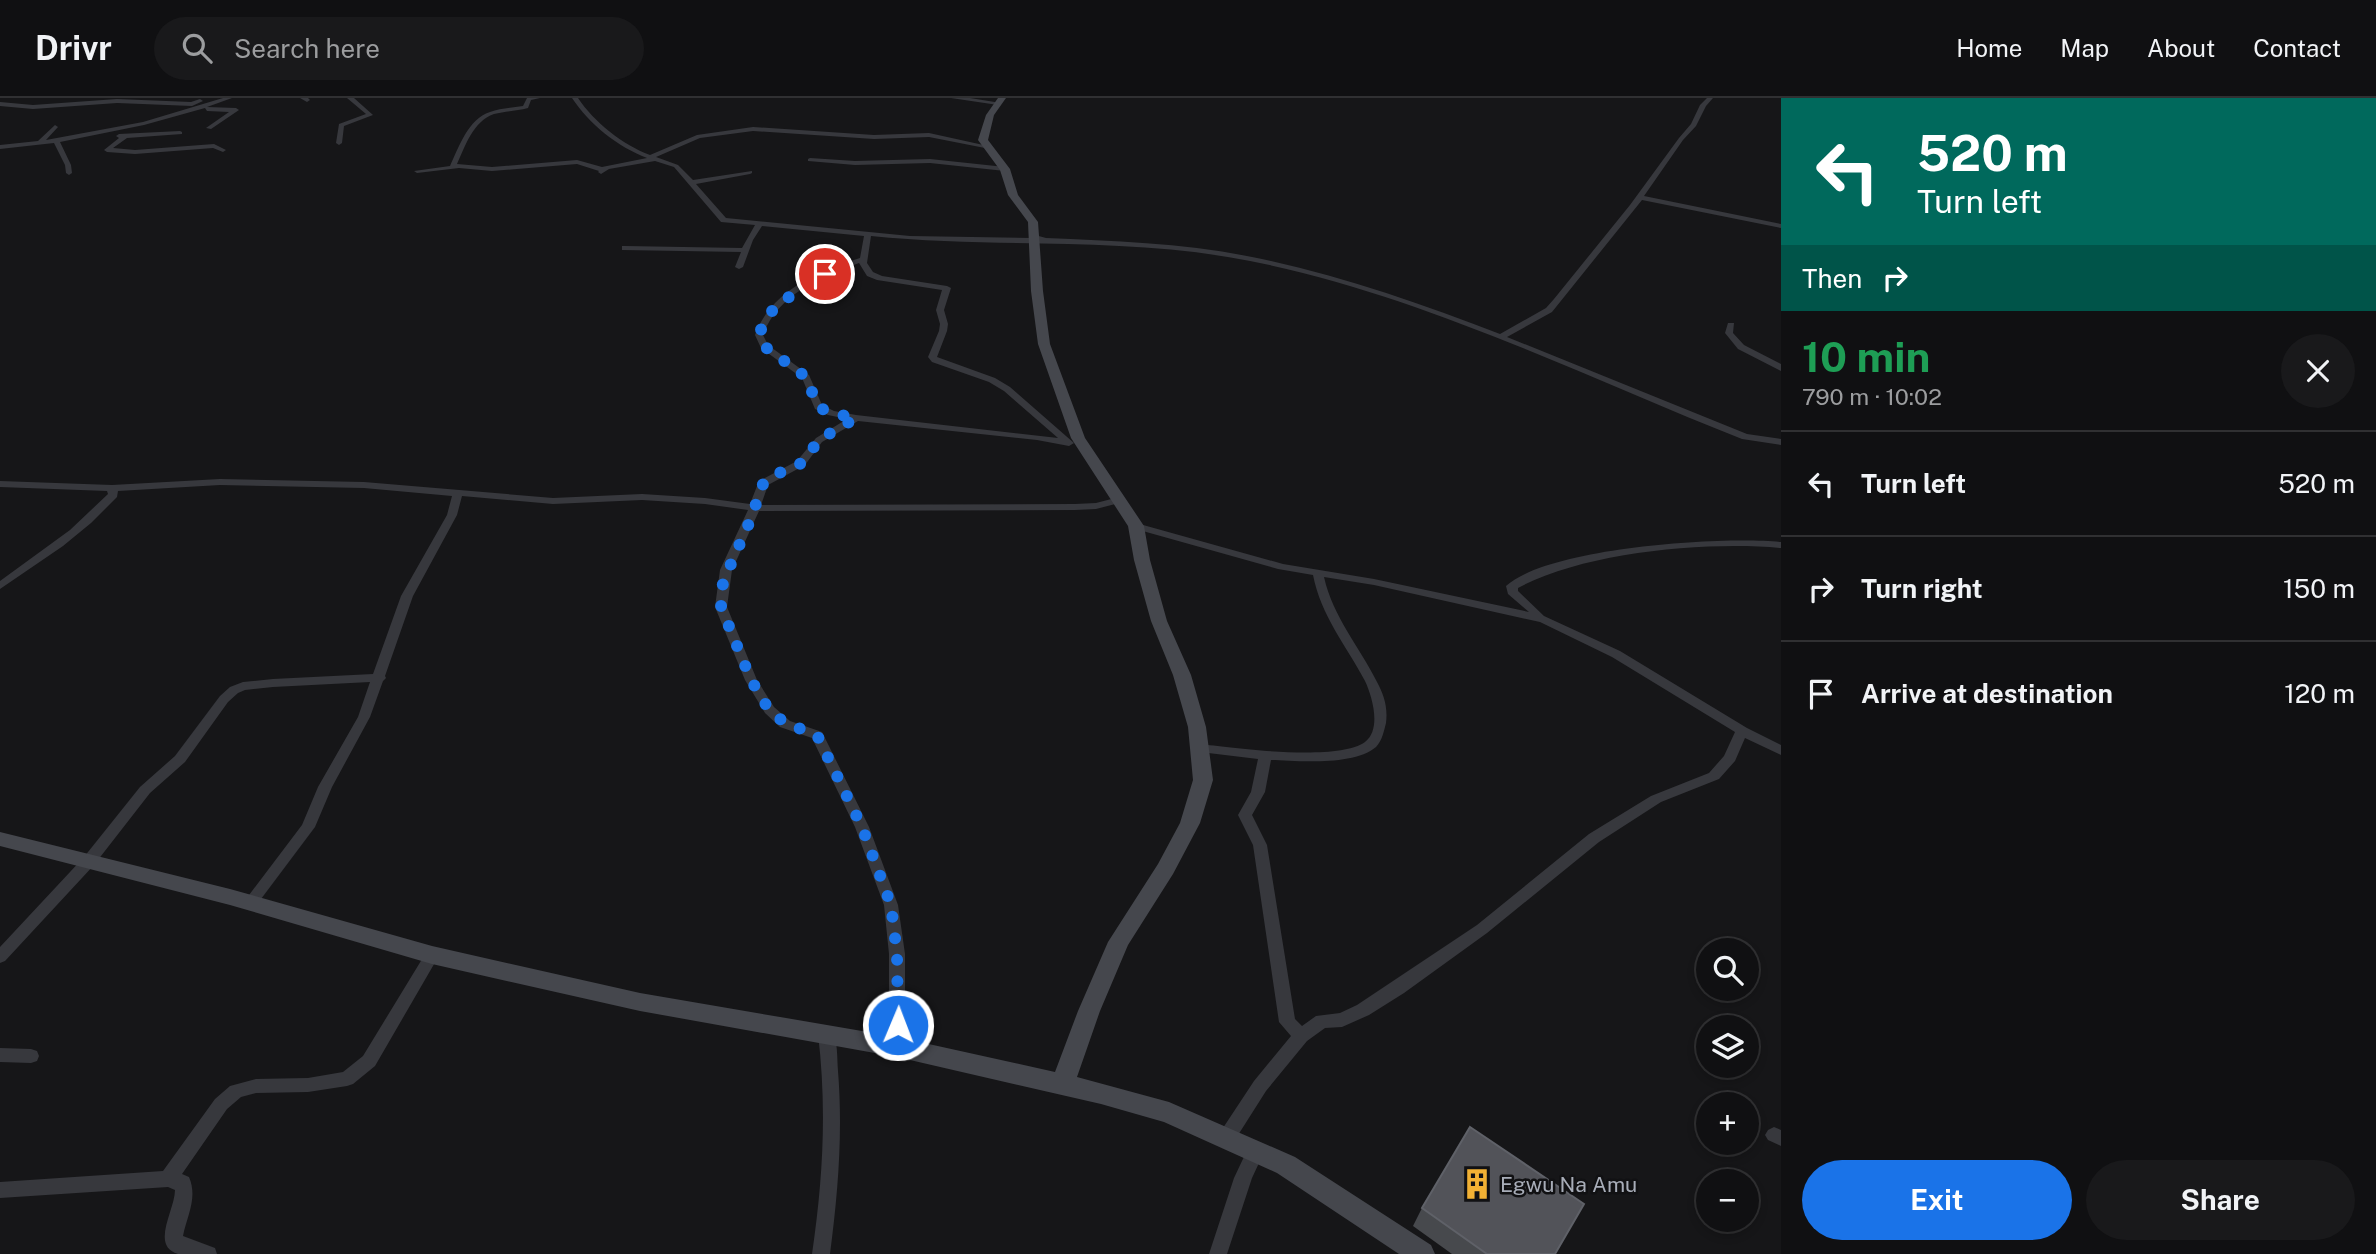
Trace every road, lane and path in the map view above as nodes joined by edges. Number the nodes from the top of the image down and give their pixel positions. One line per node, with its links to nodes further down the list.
1 (207, 98): 9 (street)
2 (229, 98): 10 (street)
3 (350, 98): 17 (street)
4 (537, 98): 24 (street)
5 (575, 98): 22 (street)
6 (954, 98): 8 (street)
7 (1710, 98): 30 (street)
8 (1000, 101): 19 (street)
9 (0, 104)
10 (197, 109): 12 (street); 14 (street)
11 (55, 127): 18 (street)
12 (209, 128)
13 (180, 133): 15 (street)
14 (94, 135): 15 (street); 16 (street)
15 (125, 136): 21 (street)
16 (57, 142): 18 (street); 28 (street)
17 (339, 143)
18 (39, 144): 20 (street)
19 (985, 146): 22 (street); 25 (street)
20 (0, 147)
21 (223, 150)
22 (652, 158): 24 (street); 29 (street)
23 (810, 160): 25 (street)
24 (457, 167): 26 (street)
25 (1005, 169): 34 (street)
26 (417, 171)
27 (750, 172): 29 (street)
28 (69, 173)
29 (690, 183): 31 (street)
30 (1639, 197): 32 (street); 40 (street)
31 (759, 224): 33 (street); 36 (street)
32 (1781, 226)
33 (868, 233): 34 (street); 37 (street)
34 (1038, 239): 40 (street); 45 (street)
35 (625, 248): 36 (street)
36 (746, 250): 38 (street)
37 (864, 259): 42 (street); 44 (street)
38 (740, 267)
39 (1731, 325): 41 (street)
40 (1501, 337): 43 (street)
41 (1781, 369)
42 (856, 418): 44 (street); 50 (street)
43 (1781, 442)
44 (1069, 443): 45 (street)
45 (1088, 452): 49 (street)
46 (0, 484): 47 (street)
47 (113, 488): 48 (street); 54 (street)
48 (458, 493): 50 (street); 56 (street)
49 (1119, 500): 50 (street); 51 (street)
50 (754, 508): 68 (street)
51 (1136, 526): 53 (street); 58 (street)
52 (1781, 545): 55 (street)
53 (1318, 574): 55 (street); 60 (street)
54 (0, 586)
55 (1545, 619): 57 (street)
56 (380, 678): 62 (street); 63 (street)
57 (1742, 731): 59 (street); 67 (street)
58 (1199, 748): 60 (street); 71 (street)
59 (1781, 751)
60 (1265, 756): 67 (street)
61 (0, 839): 62 (street)
62 (89, 861): 63 (street); 65 (street)
63 (250, 903): 64 (street)
64 (432, 955): 66 (street); 74 (street)
65 (0, 957)
66 (826, 1034): 68 (street); 77 (street)
67 (1301, 1035): 72 (street)
68 (897, 1047): 71 (street)
69 (0, 1055): 70 (street)
70 (31, 1056)
71 (1063, 1084): 72 (street)
72 (1227, 1137): 73 (street)
73 (1256, 1150): 78 (street); 79 (street)
74 (168, 1179): 75 (street); 76 (street)
75 (0, 1190)
76 (208, 1254)
77 (821, 1254)
78 (1218, 1254)
79 (1422, 1254)

